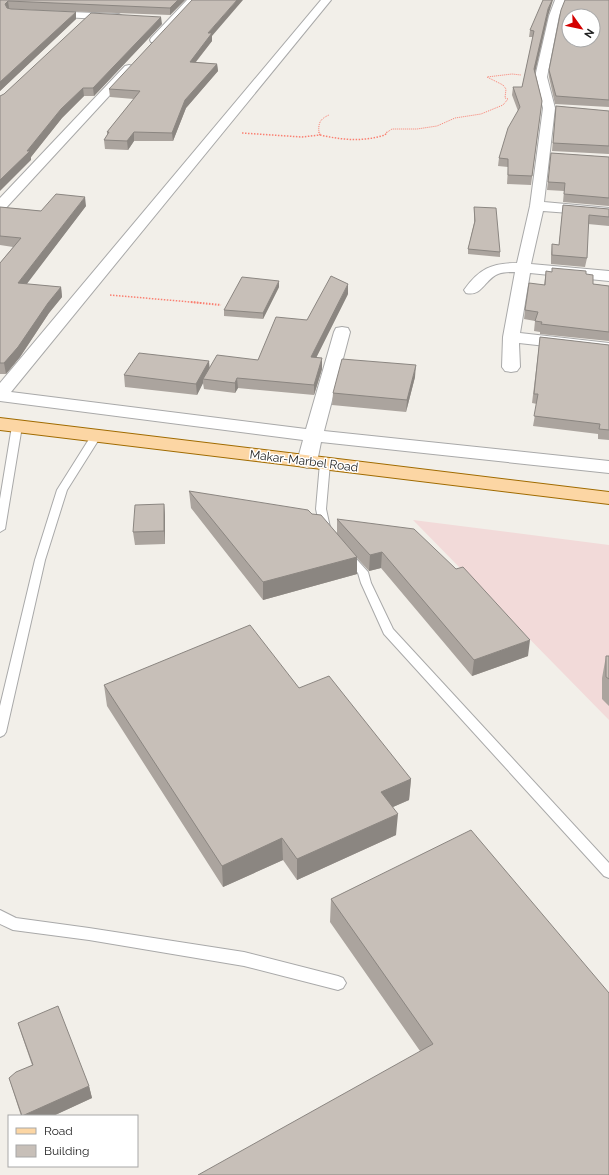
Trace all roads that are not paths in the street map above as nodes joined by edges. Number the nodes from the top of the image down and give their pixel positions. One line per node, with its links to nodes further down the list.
1 (26, 0): 5 (street)
2 (192, 0): 9 (street)
3 (326, 0): 28 (street)
4 (560, 0): 14 (street)
5 (12, 12): 6 (street); 10 (street)
6 (88, 16): 7 (street); 11 (street)
7 (127, 18)
8 (158, 19): 9 (street)
9 (174, 20): 12 (street)
10 (0, 21)
11 (77, 26)
12 (147, 49)
13 (136, 61): 18 (street)
14 (549, 108): 15 (street); 16 (street)
15 (564, 109)
16 (543, 155): 17 (street); 19 (street)
17 (557, 156)
18 (0, 206)
19 (537, 206): 20 (street); 21 (street)
20 (609, 212)
21 (523, 268): 22 (street); 23 (street); 25 (street)
22 (609, 276)
23 (472, 290)
24 (342, 332): 31 (street)
25 (511, 337): 26 (street); 27 (street)
26 (609, 348)
27 (511, 367)
28 (0, 395): 31 (street)
29 (9, 425): 30 (main road, Makar-Marbel Road); 35 (lane)
30 (96, 436): 32 (main road, Makar-Marbel Road); 36 (lane)
31 (314, 436): 32 (street); 33 (street)
32 (316, 462): 34 (main road, Makar-Marbel Road); 37 (lane)
33 (609, 467)
34 (609, 498)
35 (0, 529)
36 (0, 732)
37 (609, 872)
38 (0, 916): 39 (lane)
39 (338, 983)

